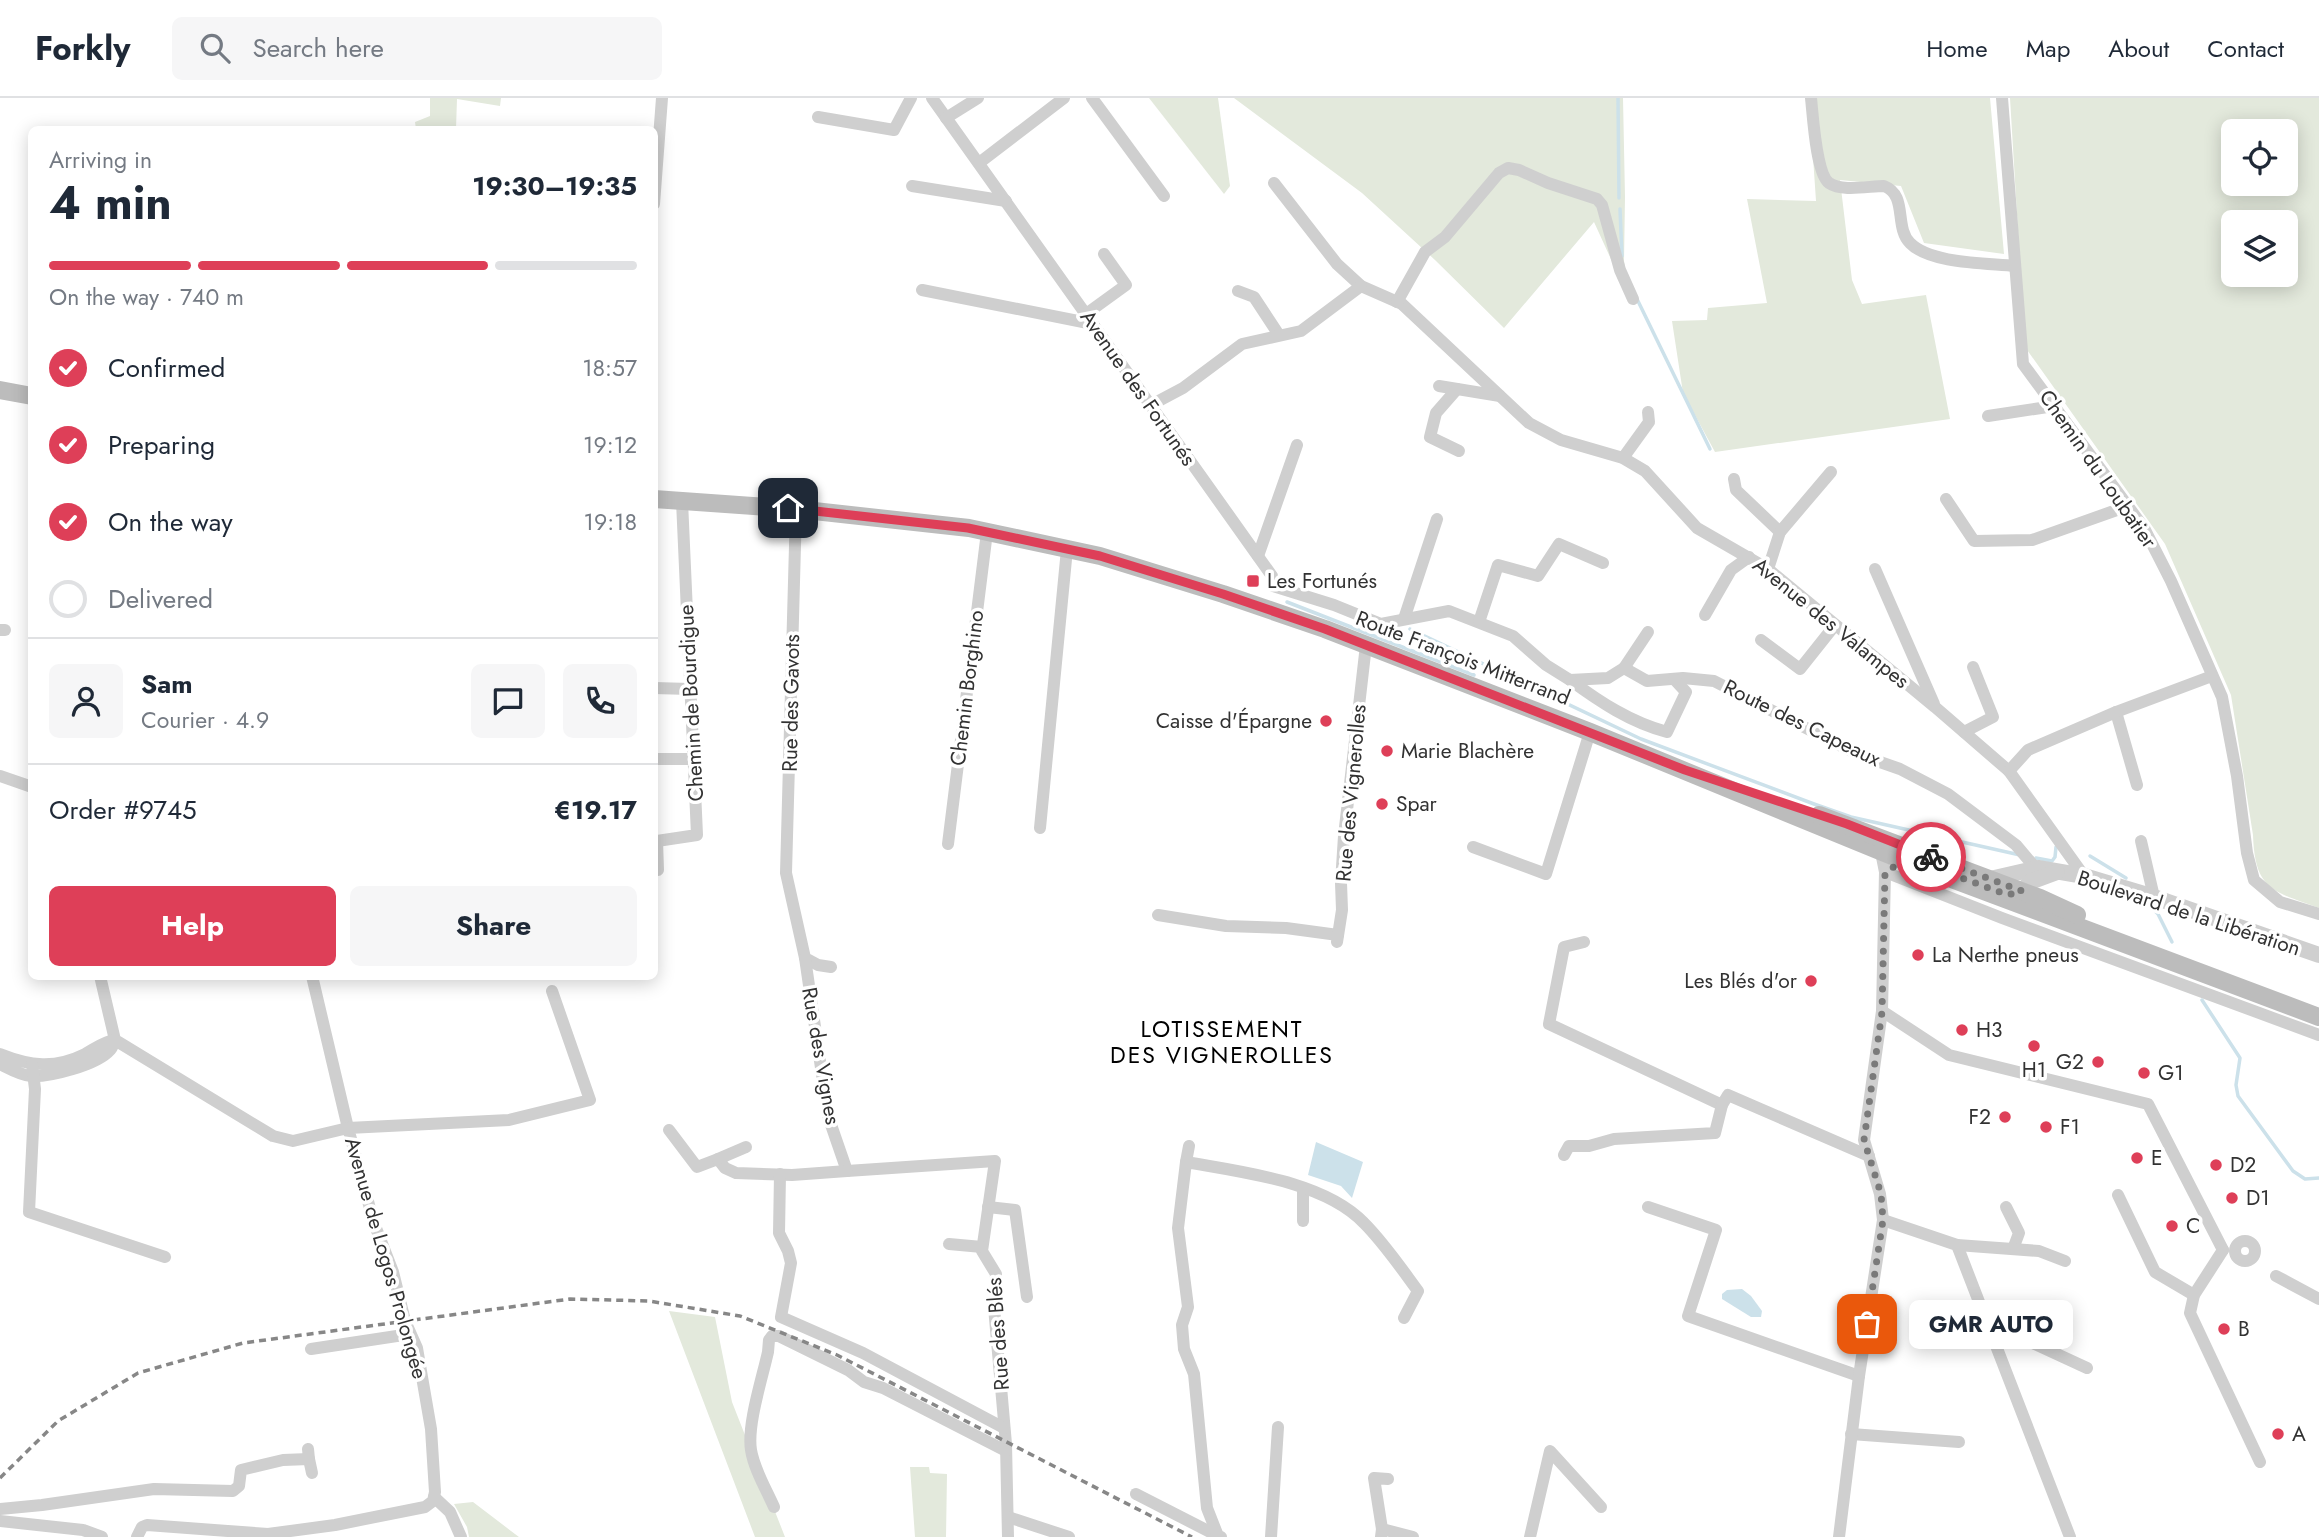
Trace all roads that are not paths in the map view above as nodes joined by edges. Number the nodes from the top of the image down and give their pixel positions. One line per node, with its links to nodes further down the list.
1 (662, 98): 11 (street)
2 (911, 98): 9 (street)
3 (932, 98): 10 (street, Avenue des Fortunés)
4 (978, 98): 10 (street)
5 (1064, 98): 12 (street)
6 (1092, 98): 15 (street)
7 (1811, 98): 18 (street)
8 (2002, 98): 18 (street, Chemin du Loubatier)
9 (818, 117)
10 (946, 118): 12 (street, Avenue des Fortunés)
11 (658, 151)
12 (979, 163): 16 (street, Avenue des Fortunés)
13 (1274, 183): 19 (street, Avenue des Valampes)
14 (912, 186): 16 (street)
15 (1164, 196)
16 (1006, 201): 24 (street, Avenue des Fortunés)
17 (1104, 254): 24 (street)
18 (2015, 265): 32 (street, Chemin du Loubatier)
19 (1361, 286): 23 (street, Avenue des Valampes); 25 (street)
20 (922, 290): 24 (street)
21 (1238, 291): 25 (street)
22 (1633, 299): 23 (street)
23 (1397, 302): 30 (street, Avenue des Valampes)
24 (1089, 319): 31 (street, Avenue des Fortunés)
25 (1279, 335): 31 (street)
26 (1439, 386): 27 (street)
27 (1457, 389): 30 (street); 36 (street)
28 (0, 390): 29 (main road)
29 (28, 395)
30 (1500, 396): 37 (street, Avenue des Valampes)
31 (1151, 405): 49 (street, Avenue des Fortunés)
32 (2054, 406): 34 (street); 43 (street, Chemin du Loubatier)
33 (1648, 412): 37 (street)
34 (1988, 416)
35 (1297, 444): 49 (street)
36 (1459, 451)
37 (1623, 458): 50 (street, Avenue des Valampes)
38 (1831, 472): 47 (street)
39 (1734, 479): 47 (street)
40 (658, 499): 42 (main road, Route François Mitterrand)
41 (1946, 499): 43 (street)
42 (682, 501): 44 (main road, Route François Mitterrand); 67 (street, Chemin de Bourdigue)
43 (2128, 506): 63 (street, Chemin du Loubatier)
44 (796, 509): 46 (main road, Route François Mitterrand); 91 (street, Rue des Gavots)
45 (1437, 519): 55 (street)
46 (987, 532): 48 (main road, Route François Mitterrand); 82 (street, Chemin Borghino)
47 (1780, 532): 52 (street)
48 (1068, 549): 60 (main road, Route François Mitterrand); 79 (street)
49 (1258, 556): 55 (street, Avenue des Fortunés)
50 (1749, 557): 52 (street, Avenue des Valampes); 54 (street)
51 (1603, 563): 56 (street)
52 (1768, 569): 57 (street, Avenue des Valampes)
53 (1875, 569): 68 (street, Avenue des Valampes)
54 (1705, 615)
55 (1404, 619): 56 (street)
56 (1479, 622): 65 (street)
57 (1835, 625): 59 (street); 68 (street, Avenue des Valampes)
58 (1648, 632): 62 (street)
59 (1761, 640)
60 (1366, 645): 70 (main road, Route François Mitterrand); 94 (street, Rue des Vignerolles)
61 (1973, 667): 71 (street)
62 (1624, 668): 64 (street, Route des Capeaux); 65 (street)
63 (2212, 676): 69 (street); 93 (street, Chemin du Loubatier)
64 (1674, 679): 65 (street); 86 (street, Route des Capeaux)
65 (1570, 680)
66 (658, 688): 67 (street)
67 (690, 689): 73 (street, Chemin de Bourdigue)
68 (1935, 707): 71 (street, Avenue des Valampes)
69 (2116, 712): 75 (street); 77 (street)
70 (1590, 732): 74 (main road, Route François Mitterrand); 83 (street)
71 (1964, 732): 75 (street, Avenue des Valampes)
72 (658, 759): 73 (street)
73 (694, 759): 80 (street, Chemin de Bourdigue)
74 (1685, 770): 84 (main road); 89 (main road)
75 (2009, 771): 88 (street, Avenue des Valampes)
76 (0, 776): 78 (street)
77 (2137, 785)
78 (28, 786)
79 (1040, 828)
80 (658, 841)
81 (2141, 841): 92 (street)
82 (948, 844)
83 (1473, 847)
84 (1881, 852): 85 (main road); 87 (street)
85 (1905, 862): 87 (street); 90 (street); 104 (main road)
86 (2046, 872): 88 (street, Boulevard de la Libération); 89 (street); 90 (street)
87 (1885, 873): 103 (street); 105 (street)
88 (2084, 876): 92 (street, Boulevard de la Libération)
89 (1990, 879): 90 (main road)
90 (2022, 891): 102 (main road)
91 (791, 896): 97 (street, Rue des Vignes)
92 (2154, 897): 96 (street, Boulevard de la Libération)
93 (2319, 914)
94 (1157, 915)
95 (1584, 942): 110 (street)
96 (2319, 955)
97 (804, 958): 98 (street, Rue des Vignes); 119 (street, Rue des Vignes)
98 (831, 967)
99 (101, 980): 106 (street)
100 (313, 980): 111 (street, Avenue de Logos Prolongée)
101 (552, 991): 111 (street)
102 (2319, 1006)
103 (1882, 1012): 116 (street); 132 (street)
104 (2319, 1017)
105 (2319, 1035)
106 (115, 1041): 109 (street); 111 (street)
107 (0, 1054): 109 (street)
108 (0, 1064): 109 (street)
109 (32, 1070): 134 (street)
110 (1722, 1105): 115 (street); 116 (street)
111 (348, 1128): 142 (street, Avenue de Logos Prolongée)
112 (669, 1130): 117 (street)
113 (1189, 1146): 118 (street)
114 (746, 1147): 117 (street)
115 (1564, 1155)
116 (1869, 1156): 126 (street)
117 (718, 1159): 120 (street)
118 (1186, 1163): 121 (street); 165 (street)
119 (847, 1171): 120 (street); 123 (street, Rue des Blés)
120 (780, 1174): 144 (street, Rue des Blés)
121 (1303, 1189): 127 (street); 140 (street)
122 (2118, 1195): 137 (street)
123 (988, 1207): 130 (street, Rue des Blés); 138 (street)
124 (1648, 1207): 147 (street)
125 (2006, 1207): 131 (street)
126 (1883, 1220): 129 (street); 147 (street)
127 (1303, 1221)
128 (949, 1244): 130 (street)
129 (1957, 1245): 131 (street); 141 (street)
130 (982, 1247): 149 (street, Rue des Blés)
131 (2013, 1249): 135 (street)
132 (2223, 1250): 133 (street); 137 (street)
133 (2237, 1252)
134 (165, 1257)
135 (2065, 1261)
136 (2276, 1276): 139 (street)
137 (2194, 1295): 153 (street)
138 (1027, 1297)
139 (2319, 1299)
140 (1404, 1318)
141 (1987, 1322): 145 (street); 175 (street)
142 (410, 1334): 143 (street); 157 (street, Avenue de Logos Prolongée)
143 (311, 1349)
144 (863, 1353): 146 (street); 149 (street, Rue des Blés)
145 (2087, 1368)
146 (852, 1373): 152 (street); 158 (street)
147 (1859, 1376): 150 (street)
148 (1278, 1427): 171 (street)
149 (1004, 1428): 152 (street, Rue des Blés)
150 (1852, 1434): 151 (street); 174 (street)
151 (1959, 1442)
152 (1006, 1451): 161 (street, Rue des Blés)
153 (2260, 1462)
154 (312, 1473): 160 (street)
155 (1388, 1479): 163 (street)
156 (1136, 1494): 165 (street)
157 (435, 1497): 164 (street); 168 (street)
158 (774, 1507)
159 (1601, 1507): 173 (street)
160 (0, 1509)
161 (1008, 1517): 169 (street, Rue des Blés); 170 (street)
162 (0, 1521): 166 (street)
163 (1382, 1533): 172 (street)
164 (294, 1534): 167 (street)
165 (1219, 1536)
166 (102, 1537)
167 (137, 1537)
168 (461, 1537)
169 (1008, 1537)
170 (1069, 1537)
171 (1271, 1537)
172 (1413, 1537)
173 (1530, 1537)
174 (1839, 1537)
175 (2070, 1537)

